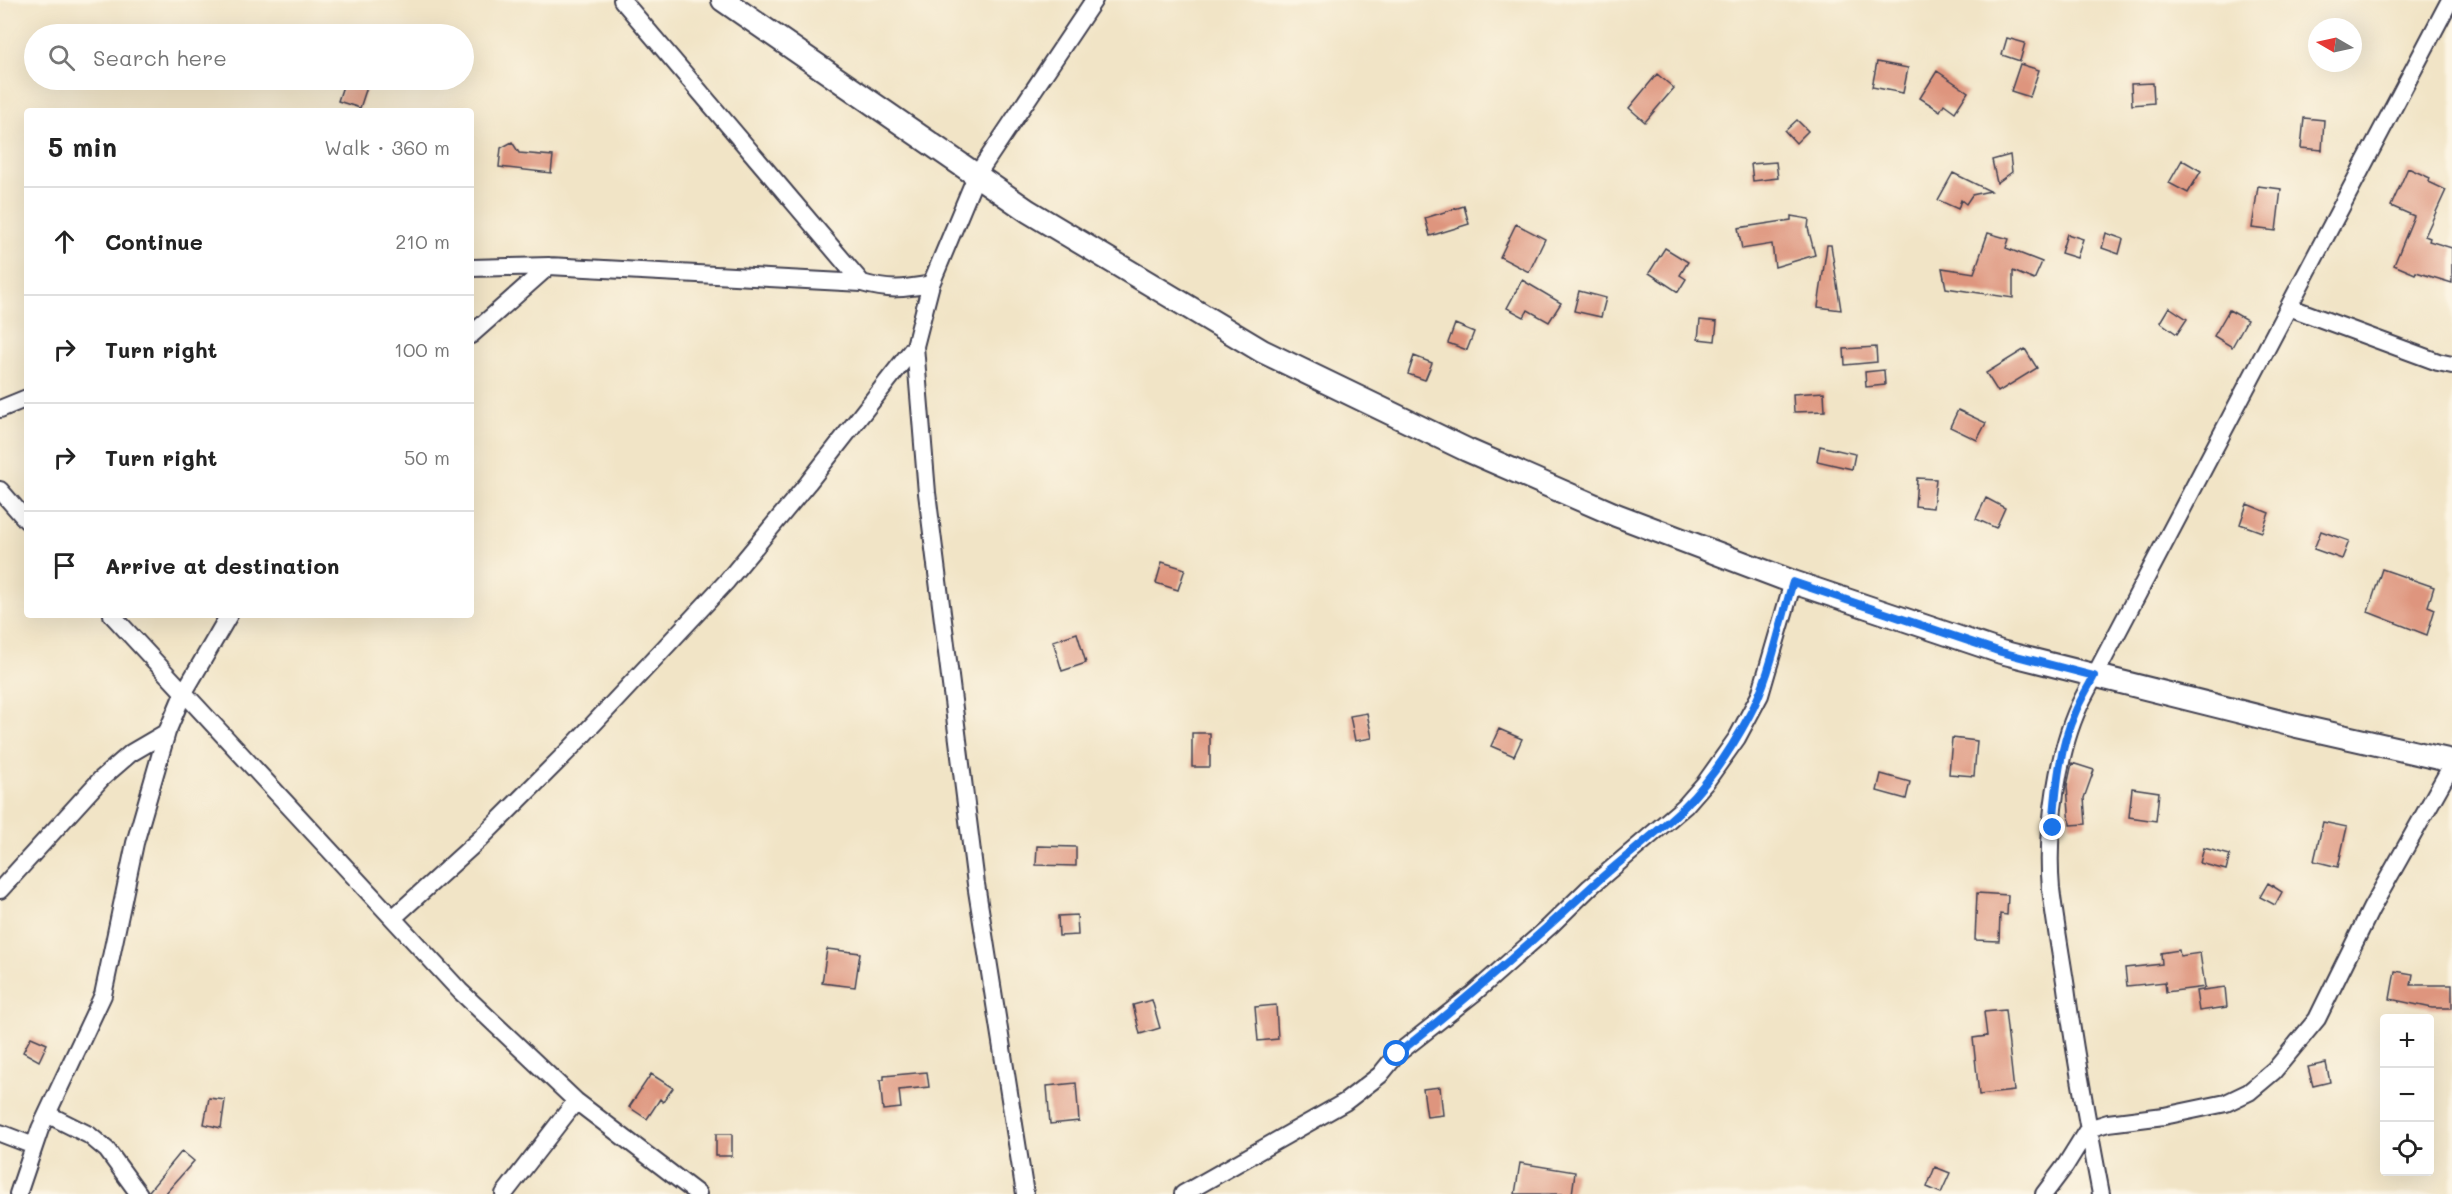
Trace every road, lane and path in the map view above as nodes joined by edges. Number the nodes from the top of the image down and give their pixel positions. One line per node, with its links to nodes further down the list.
1 (622, 0): 8 (street)
2 (723, 0): 5 (street)
3 (1094, 0): 5 (street)
4 (2450, 0): 10 (street)
5 (976, 176): 9 (street); 18 (street)
6 (549, 266): 7 (street); 8 (street); 11 (street)
7 (474, 268)
8 (862, 283): 9 (street)
9 (931, 284): 12 (street)
10 (2289, 307): 13 (street); 21 (street)
11 (474, 332)
12 (915, 346): 26 (street); 36 (street)
13 (2452, 365)
14 (24, 399): 15 (street)
15 (0, 409)
16 (0, 490): 17 (street)
17 (24, 518)
18 (1793, 582): 21 (street); 37 (street)
19 (115, 618): 22 (street)
20 (227, 618): 22 (street)
21 (2094, 676): 24 (street); 29 (street)
22 (183, 694): 23 (street); 26 (street)
23 (167, 732): 25 (street); 28 (street)
24 (2452, 763): 29 (street)
25 (0, 890)
26 (393, 918): 27 (street)
27 (576, 1101): 34 (street); 35 (street)
28 (47, 1114): 31 (street); 33 (street)
29 (2088, 1128): 38 (street); 39 (street)
30 (0, 1133): 31 (street)
31 (34, 1146): 32 (street)
32 (18, 1194)
33 (139, 1194)
34 (504, 1194)
35 (698, 1194)
36 (1025, 1194)
37 (1183, 1194)
38 (2044, 1194)
39 (2101, 1194)

